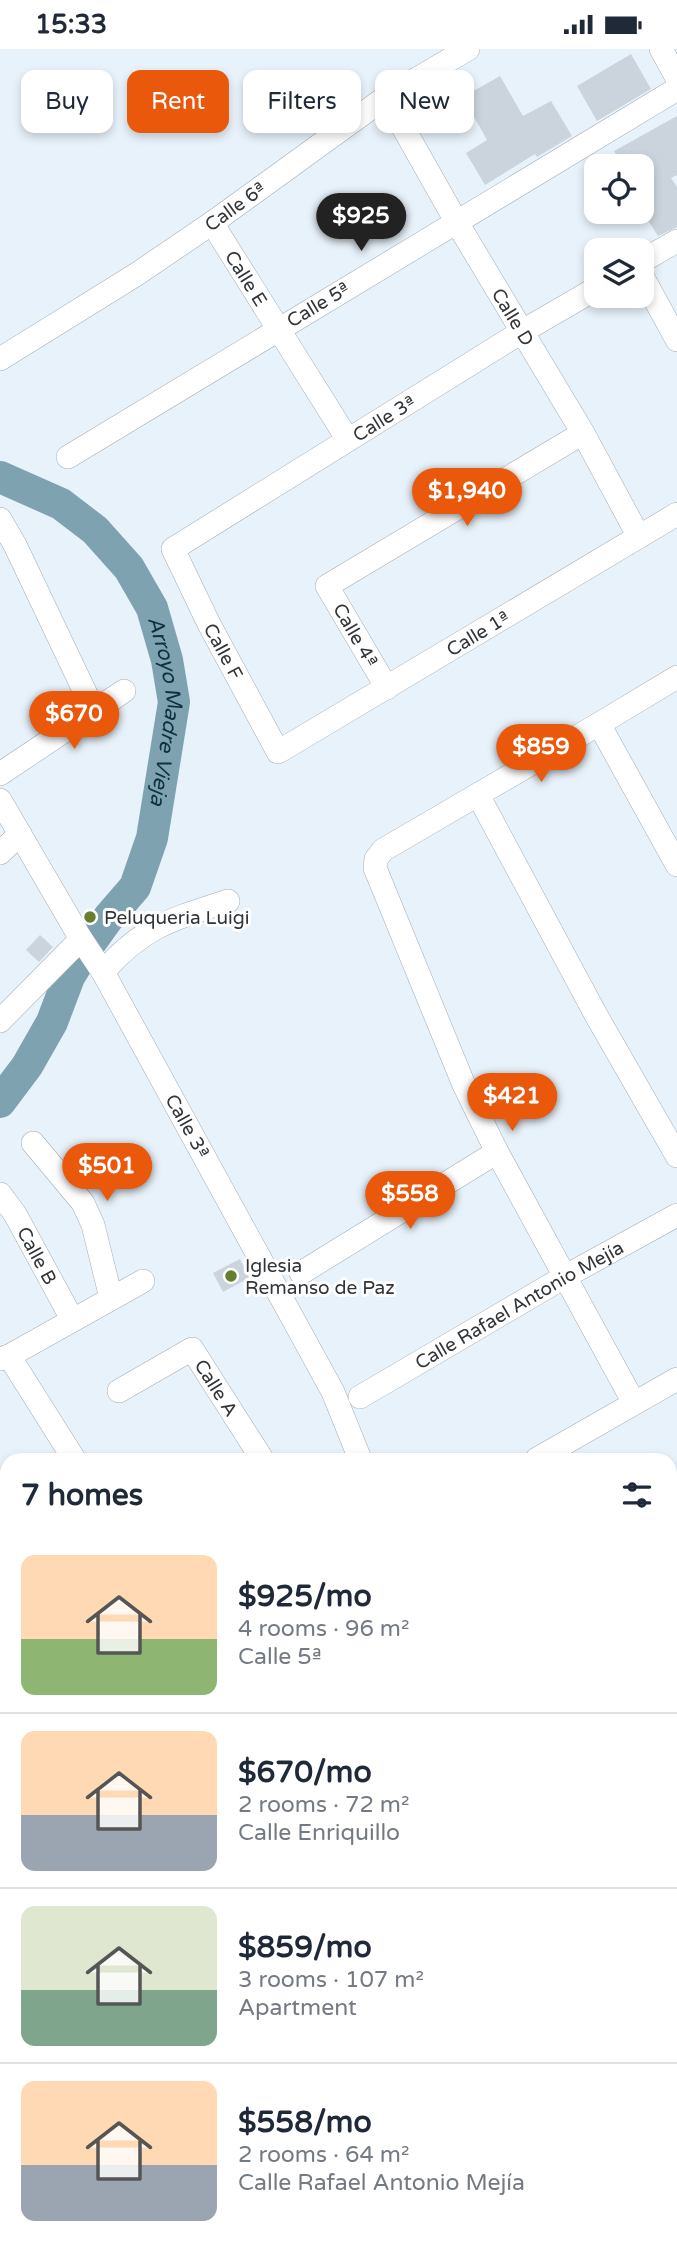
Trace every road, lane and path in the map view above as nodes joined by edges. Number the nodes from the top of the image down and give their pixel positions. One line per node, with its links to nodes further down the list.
1 (468, 49): 3 (street, Calle 6ª)
2 (661, 49): 4 (street)
3 (432, 70)
4 (677, 78)
5 (677, 89): 8 (street, Calle 5ª)
6 (375, 105): 9 (street, Calle 6ª)
7 (406, 133): 8 (street, Calle D)
8 (456, 221): 14 (street, Calle 5ª); 15 (street, Calle D)
9 (212, 223): 14 (street, Calle E); 17 (street, Calle 6ª)
10 (677, 241): 11 (street)
11 (654, 254)
12 (584, 296): 15 (street, Calle 3ª)
13 (654, 298): 16 (street)
14 (279, 328): 19 (street, Calle E); 20 (street, Calle 5ª)
15 (523, 331): 18 (street, Calle D); 19 (street, Calle 3ª)
16 (677, 340)
17 (0, 359)
18 (583, 433): 23 (street, Calle D); 26 (street, Calle 4ª)
19 (348, 440): 24 (street, Calle 3ª)
20 (68, 457)
21 (677, 514): 23 (street, Calle 1ª)
22 (0, 519): 28 (street)
23 (639, 537): 26 (street, Calle 1ª)
24 (173, 548): 30 (street, Calle F)
25 (677, 677): 29 (street)
26 (387, 688): 30 (street, Calle 1ª)
27 (124, 691): 28 (street)
28 (94, 711): 31 (street)
29 (599, 725): 32 (street); 36 (street)
30 (278, 752)
31 (0, 774)
32 (478, 795): 42 (street); 43 (street)
33 (0, 800): 34 (street, Calle 3ª)
34 (20, 834): 35 (street); 38 (street, Calle 3ª)
35 (0, 853)
36 (677, 866)
37 (228, 901): 39 (street)
38 (81, 939): 39 (street, Calle 3ª); 40 (street)
39 (101, 968): 58 (street, Calle 3ª)
40 (0, 1021)
41 (33, 1143): 49 (street)
42 (497, 1152): 46 (street); 47 (street)
43 (677, 1156)
44 (0, 1194): 50 (street, Calle B)
45 (677, 1215): 47 (street, Calle Rafael Antonio Mejía)
46 (300, 1273)
47 (566, 1276): 54 (street, Calle Rafael Antonio Mejía); 55 (street)
48 (143, 1281): 49 (street)
49 (111, 1298): 50 (street)
50 (72, 1319): 51 (street)
51 (5, 1357): 56 (street)
52 (677, 1379): 55 (street)
53 (119, 1391): 57 (street, Calle A)
54 (360, 1397)
55 (635, 1403): 59 (street)
56 (70, 1453)
57 (258, 1453)
58 (358, 1453)
59 (548, 1453)

